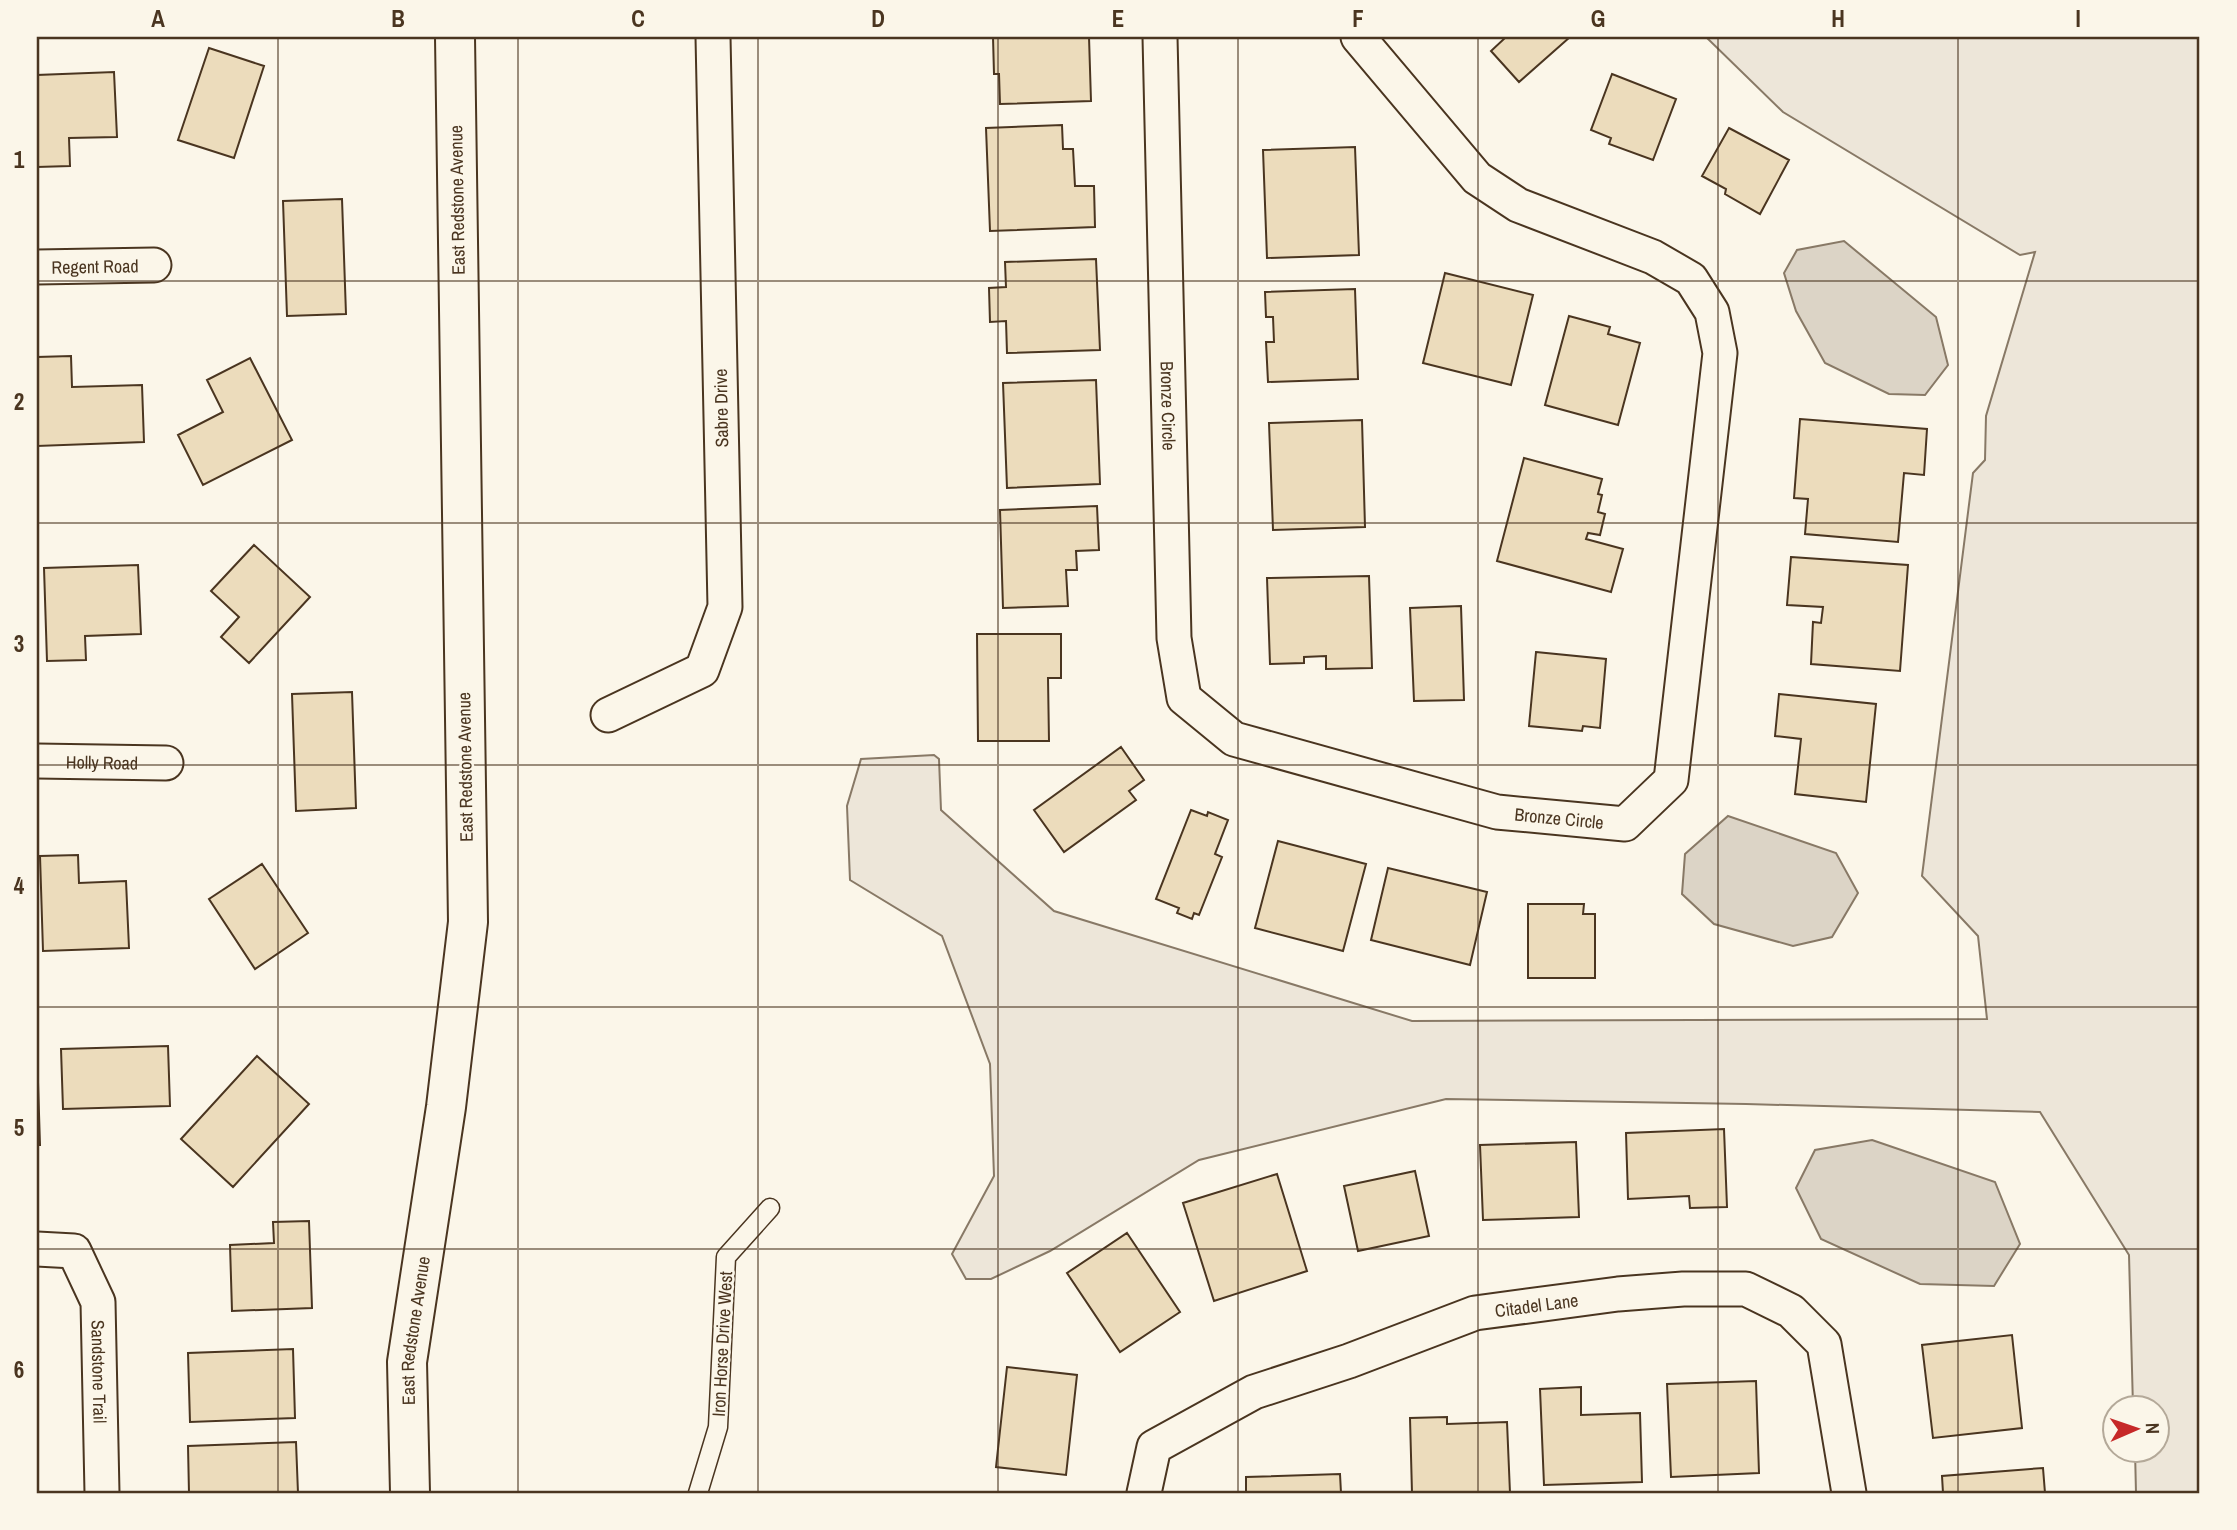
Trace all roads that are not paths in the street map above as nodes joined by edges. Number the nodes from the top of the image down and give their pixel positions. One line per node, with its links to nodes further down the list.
1 (455, 37): 13 (street, East Redstone Avenue)
2 (713, 37): 7 (street, Sabre Drive)
3 (1160, 37): 4 (street, Bronze Circle)
4 (1358, 37)
5 (154, 265): 6 (street, Regent Road)
6 (37, 267)
7 (608, 715)
8 (37, 761): 9 (street, Holly Road)
9 (166, 763)
10 (770, 1208): 14 (lane, Iron Horse Drive West)
11 (37, 1250): 12 (street, Sandstone Trail)
12 (102, 1493)
13 (410, 1493)
14 (698, 1493)
15 (1144, 1493): 16 (street, Citadel Lane)
16 (1849, 1493)

